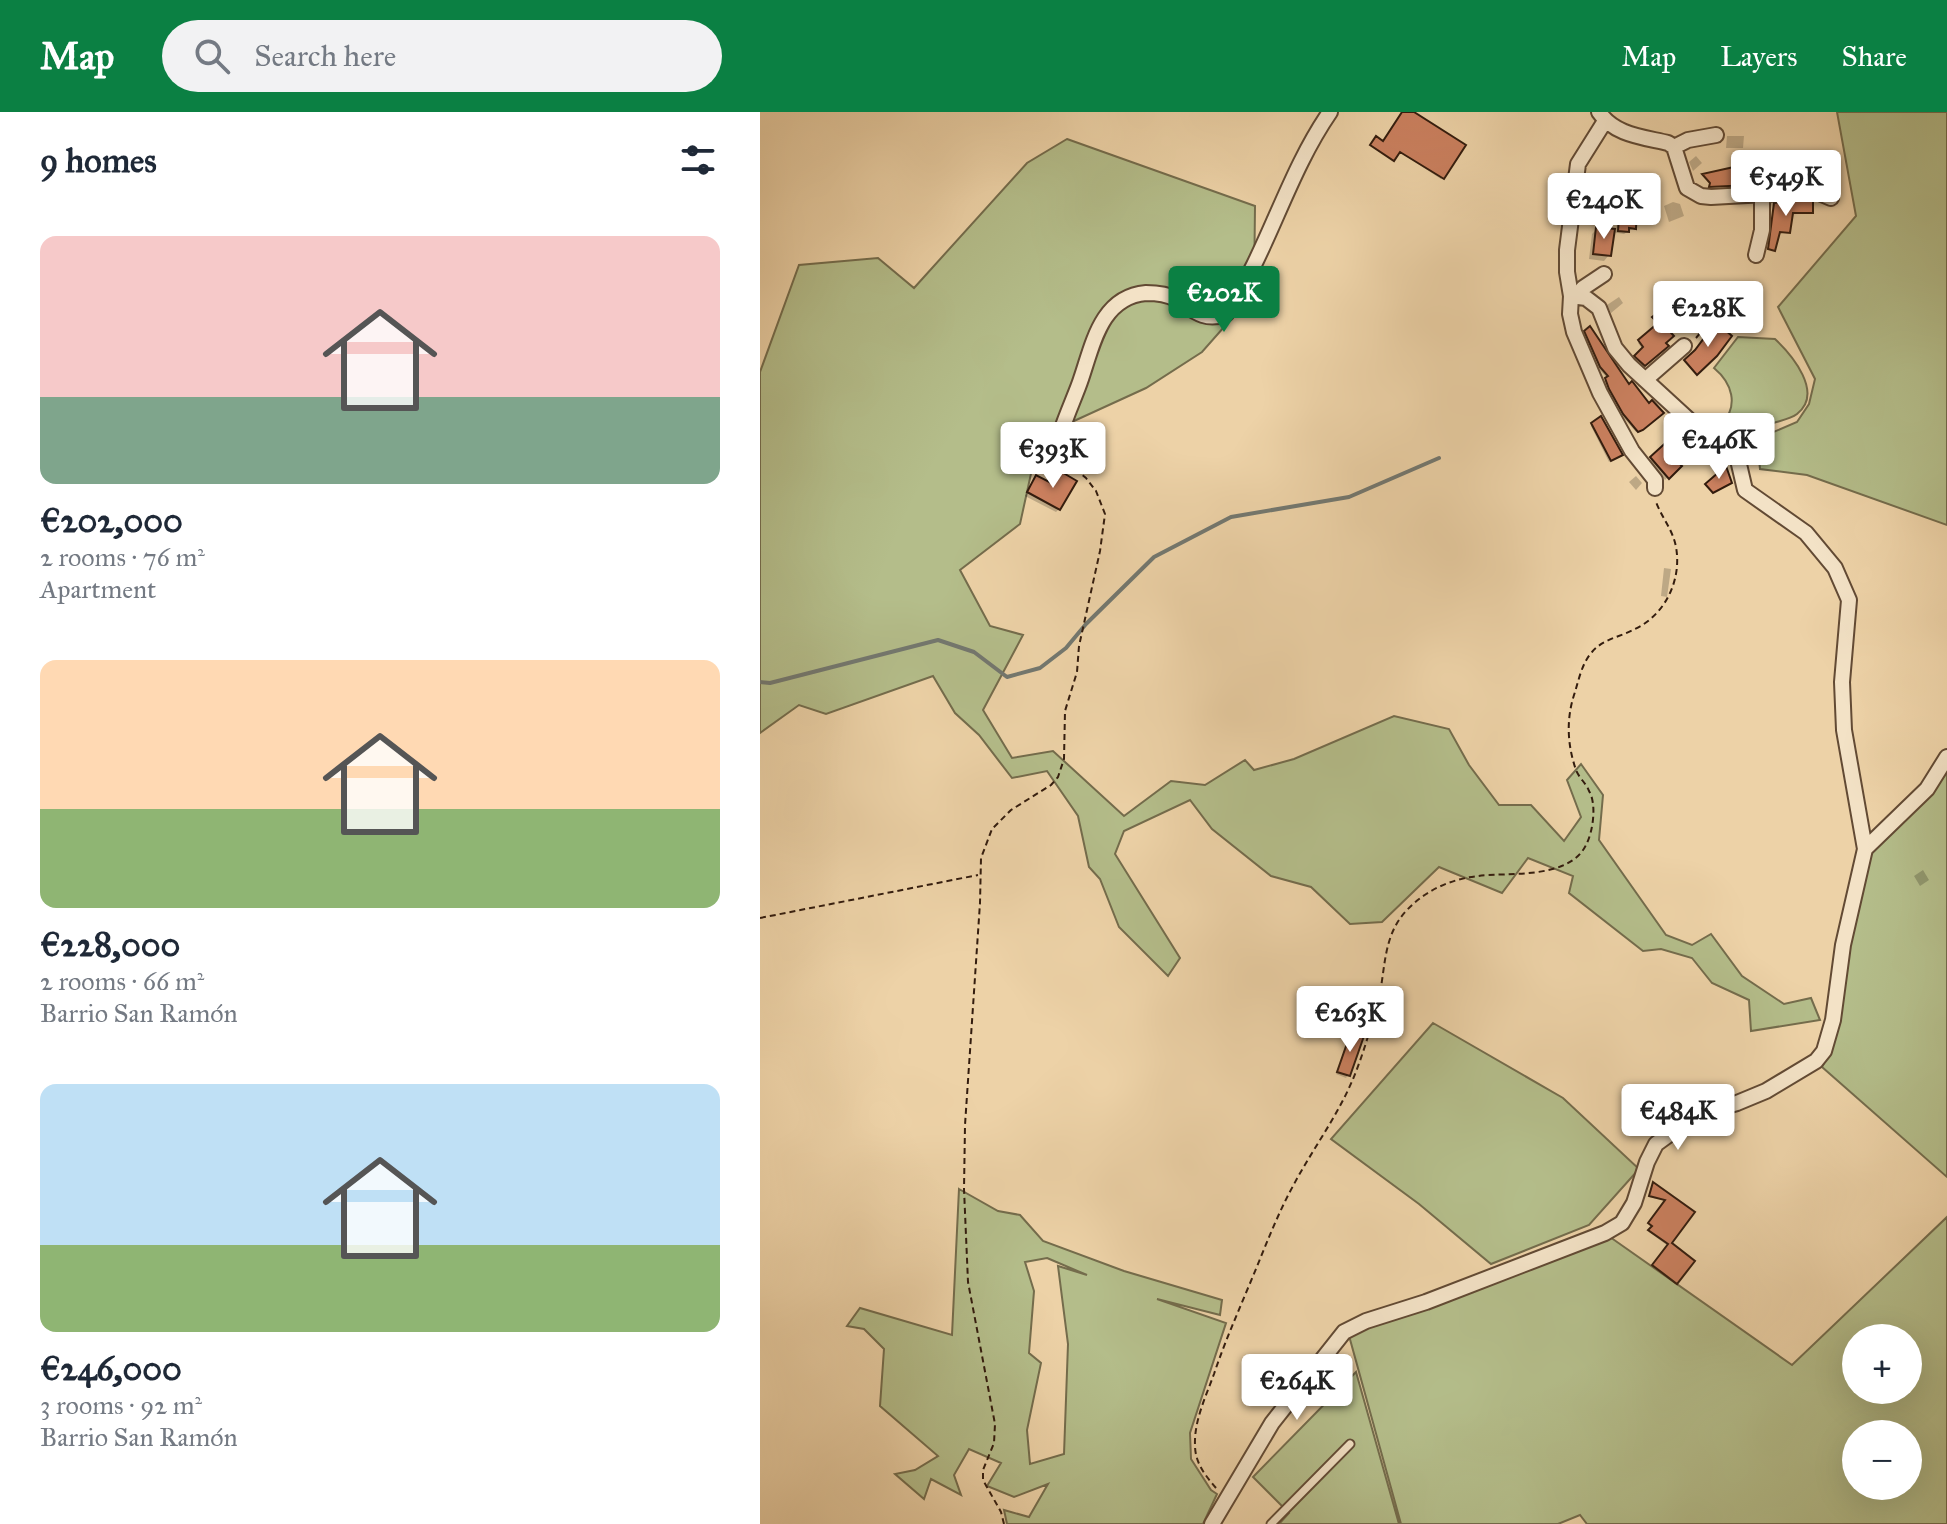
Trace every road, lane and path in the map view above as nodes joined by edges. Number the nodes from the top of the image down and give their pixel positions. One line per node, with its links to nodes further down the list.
1 (1330, 112): 13 (street)
2 (1602, 116): 4 (street); 9 (street)
3 (1716, 135): 4 (street)
4 (1674, 147): 5 (street)
5 (1762, 194): 6 (street); 7 (street)
6 (1831, 198)
7 (1756, 255)
8 (1604, 274): 9 (street)
9 (1574, 296): 12 (street); 14 (street)
10 (1713, 318): 11 (path)
11 (1684, 346): 12 (street)
12 (1645, 380): 16 (street)
13 (1057, 454): 17 (path)
14 (1655, 488): 20 (path)
15 (1947, 757): 16 (street)
16 (1865, 849): 20 (street)
17 (979, 875): 18 (path); 21 (path)
18 (760, 918)
19 (1350, 1444): 23 (lane)
20 (1227, 1495): 22 (street)
21 (1004, 1524)
22 (1212, 1524)
23 (1271, 1524)

